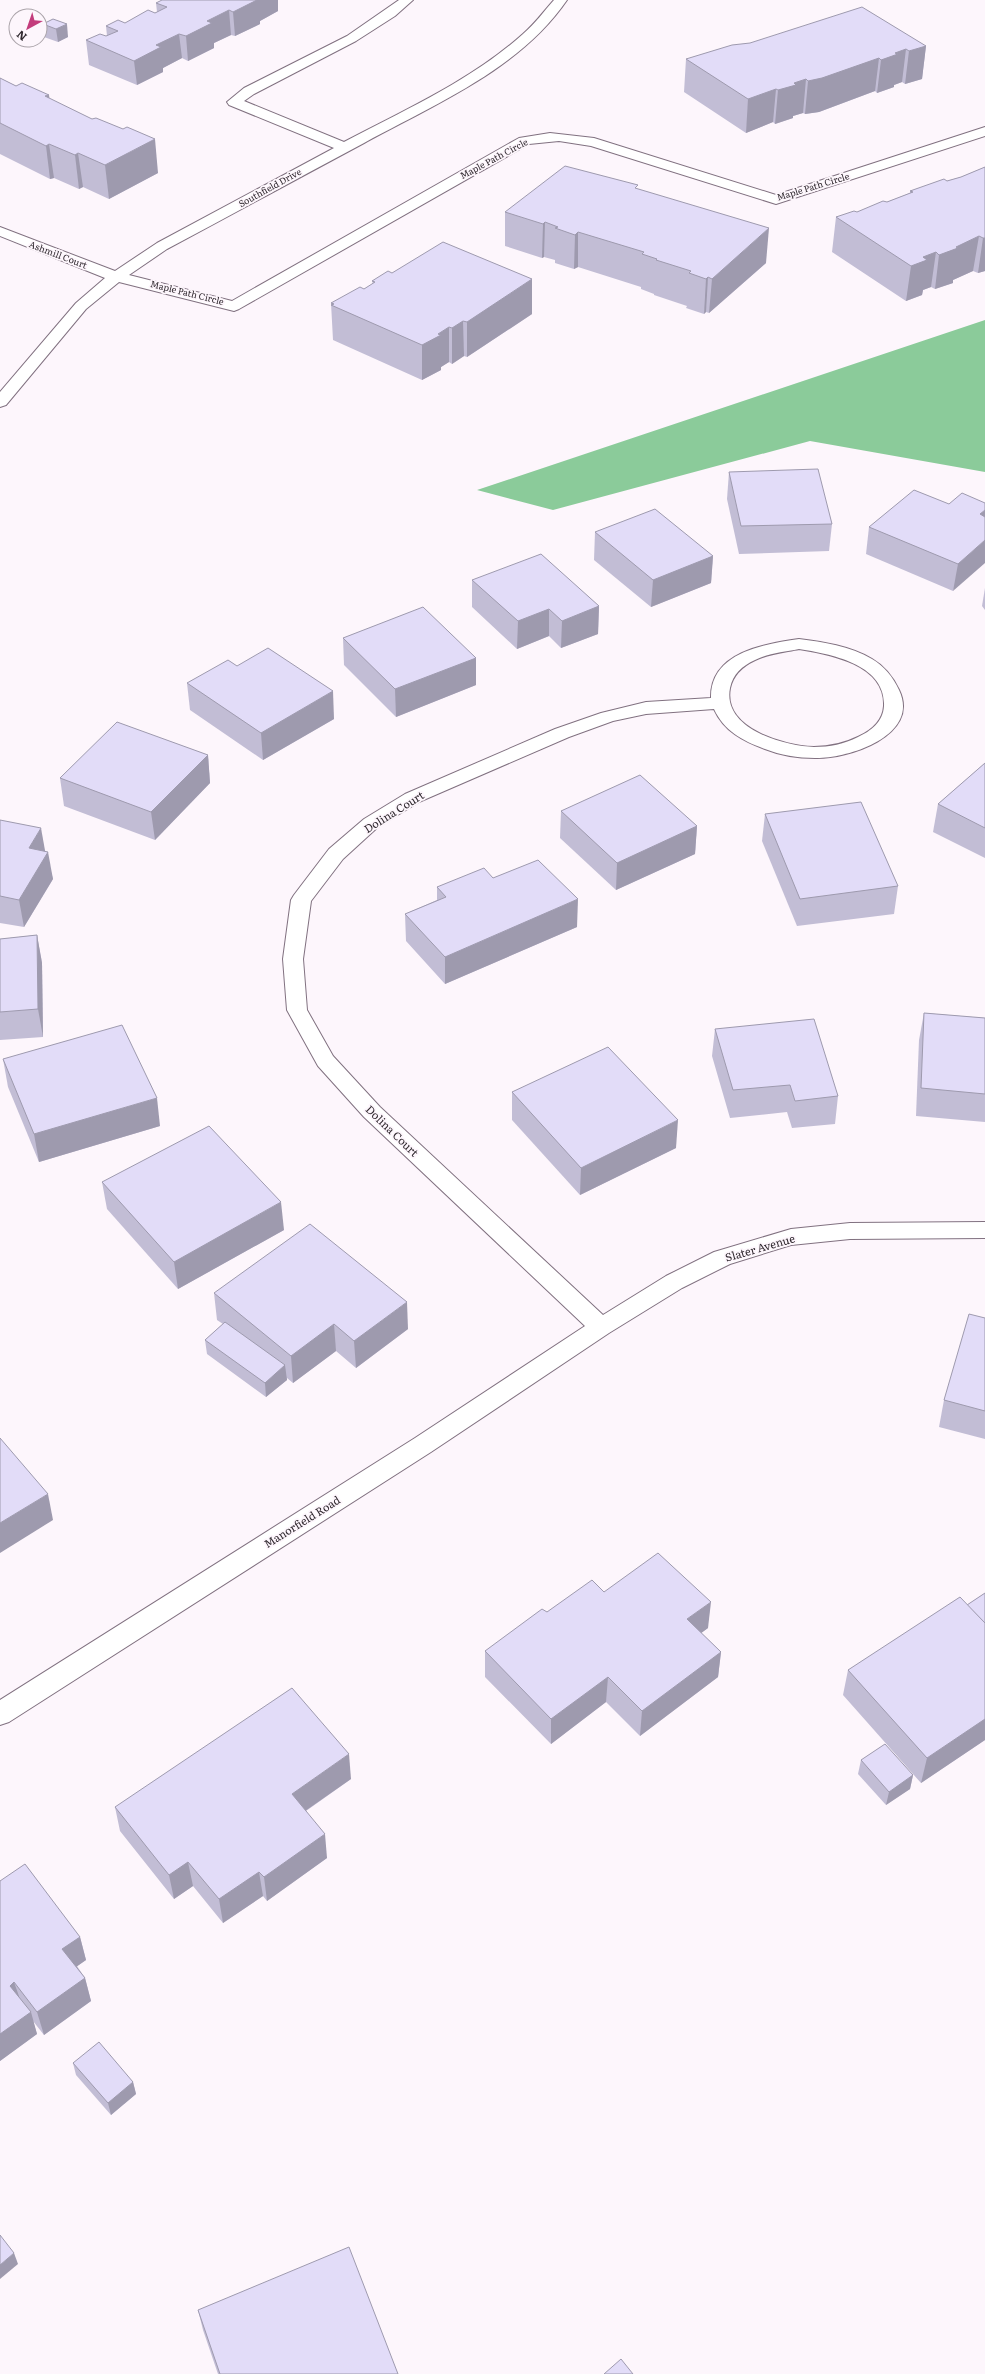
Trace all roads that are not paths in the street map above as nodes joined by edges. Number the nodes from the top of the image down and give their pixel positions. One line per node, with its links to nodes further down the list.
1 (407, 0): 4 (street)
2 (560, 0): 4 (street, Southfield Drive)
3 (985, 131): 6 (street, Maple Path Circle)
4 (344, 147): 6 (street, Southfield Drive)
5 (0, 231): 6 (street, Ashmill Court)
6 (116, 277): 7 (street, Southfield Drive)
7 (0, 402)
8 (719, 703): 8 (street); 10 (street, Dolina Court)
9 (985, 1230): 10 (street, Slater Avenue)
10 (601, 1327): 11 (street, Manorfield Road)
11 (0, 1714)

